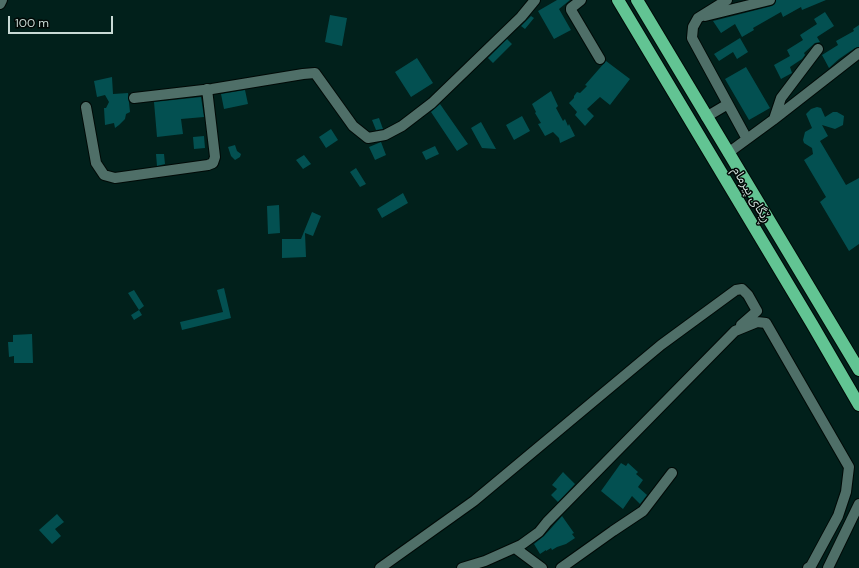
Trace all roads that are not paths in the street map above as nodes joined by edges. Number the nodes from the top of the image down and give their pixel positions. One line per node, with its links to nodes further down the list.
1 (2, 0): 8 (street)
2 (535, 0): 13 (street)
3 (581, 0): 12 (street)
4 (618, 0): 23 (highway, ڕێگای پیرمام)
5 (637, 0): 17 (highway, ڕێگای پیرمام)
6 (727, 0): 9 (street)
7 (770, 0): 9 (street)
8 (0, 4)
9 (698, 18): 15 (street)
10 (818, 49): 18 (street)
11 (859, 53): 18 (street)
12 (600, 59)
13 (207, 90): 14 (street); 16 (street)
14 (134, 98)
15 (728, 104): 17 (street); 19 (street)
16 (86, 107)
17 (706, 117): 20 (highway, ڕێگای پیرمام)
18 (774, 120): 19 (street)
19 (747, 139): 20 (street)
20 (728, 153): 21 (highway, ڕێگای پیرمام)
21 (834, 326): 23 (highway); 24 (highway, ڕێگای پیرمام)
22 (736, 331): 30 (street); 31 (street); 33 (street)
23 (818, 335): 25 (highway, ڕێگای پیرمام)
24 (842, 340): 25 (highway); 26 (highway, ڕێگای پیرمام)
25 (826, 348): 27 (highway, ڕێگای پیرمام)
26 (859, 370)
27 (859, 405)
28 (672, 472): 36 (street)
29 (859, 503): 30 (street); 38 (street)
30 (838, 516): 37 (street)
31 (515, 548): 32 (street); 35 (street)
32 (482, 564): 34 (street)
33 (380, 568)
34 (462, 568)
35 (542, 568)
36 (561, 568)
37 (808, 568)
38 (828, 568)

